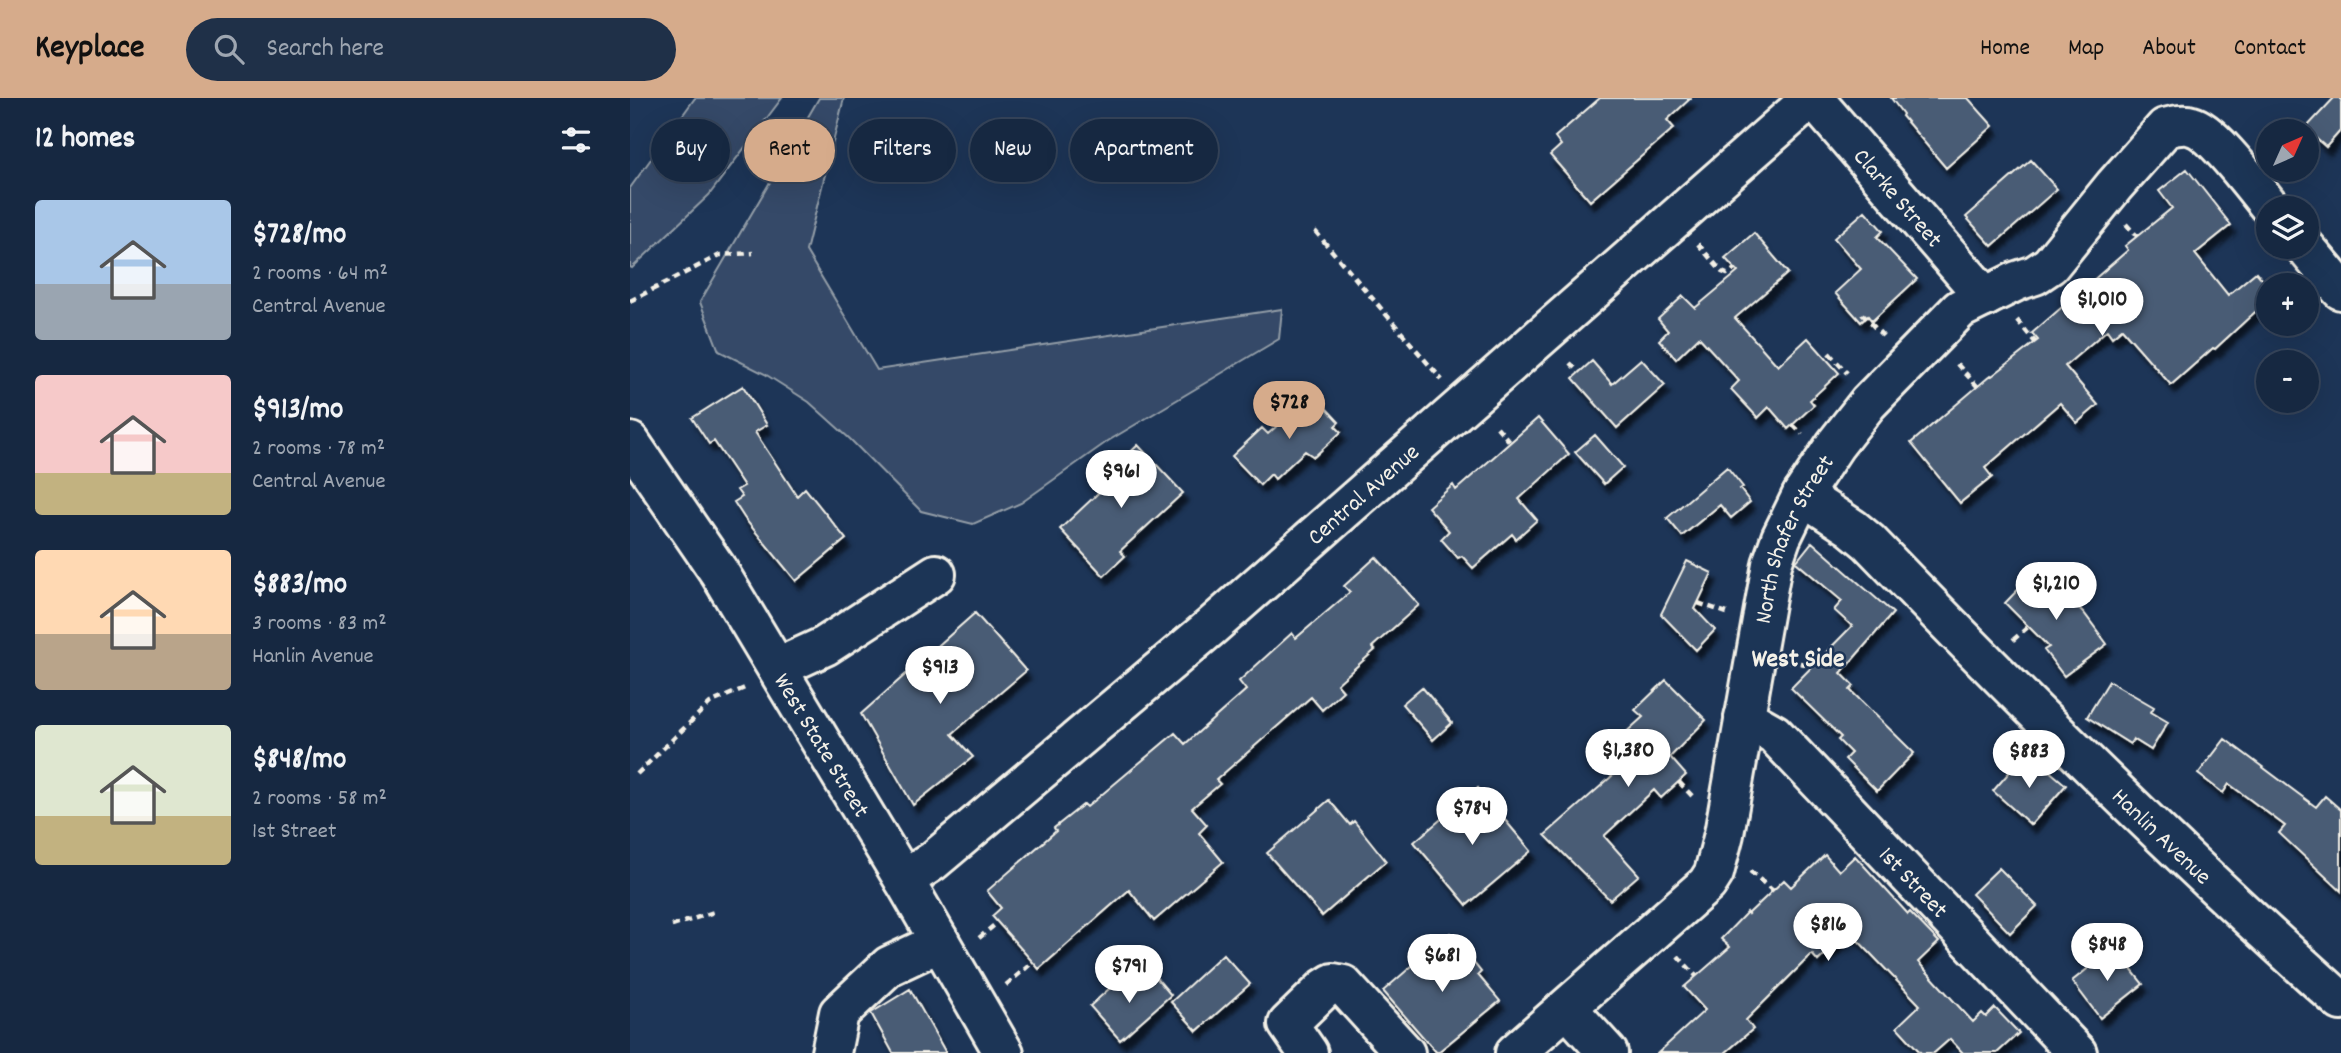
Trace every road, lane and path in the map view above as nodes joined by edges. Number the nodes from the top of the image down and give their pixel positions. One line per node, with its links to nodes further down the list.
1 (1813, 98): 12 (street, Clarke Street); 34 (street, Central Avenue)
2 (2262, 196): 12 (street, North Shafer Street)
3 (2124, 221): 5 (path)
4 (1315, 231): 19 (path)
5 (2137, 236)
6 (1702, 248): 9 (path)
7 (753, 253): 11 (path)
8 (2315, 259): 10 (street)
9 (1735, 269)
10 (2341, 289)
11 (630, 301)
12 (1998, 304): 15 (path); 26 (street, North Shafer Street)
13 (1862, 314): 14 (path)
14 (1885, 338)
15 (2035, 342)
16 (1829, 353): 21 (path)
17 (1955, 361): 22 (path)
18 (1570, 363): 20 (path)
19 (1433, 369)
20 (1579, 372)
21 (1851, 377)
22 (1978, 387)
23 (1497, 427): 25 (path)
24 (630, 442): 30 (street, West State Street)
25 (1510, 442)
26 (1802, 495): 31 (street, North Shafer Street); 45 (street, Hanlin Avenue)
27 (936, 574): 30 (street)
28 (1698, 603): 29 (path)
29 (1729, 614)
30 (762, 678): 32 (path); 34 (street, West State Street)
31 (1744, 717): 46 (street, North Shafer Street); 53 (street, 1st Street)
32 (638, 774)
33 (1742, 863): 35 (path)
34 (904, 880): 40 (street, West State Street)
35 (1773, 891)
36 (717, 911): 38 (path)
37 (997, 923): 39 (path)
38 (672, 926)
39 (978, 939)
40 (940, 942): 47 (street); 48 (street, West State Street)
41 (1670, 946): 43 (path)
42 (1033, 962): 44 (path)
43 (1696, 976)
44 (1006, 985)
45 (2341, 1001)
46 (1567, 1008): 51 (street, North Shafer Street); 52 (street)
47 (831, 1053)
48 (1004, 1053)
49 (1308, 1053): 50 (street)
50 (1405, 1053)
51 (1515, 1053)
52 (1608, 1053)
53 (2077, 1053)

